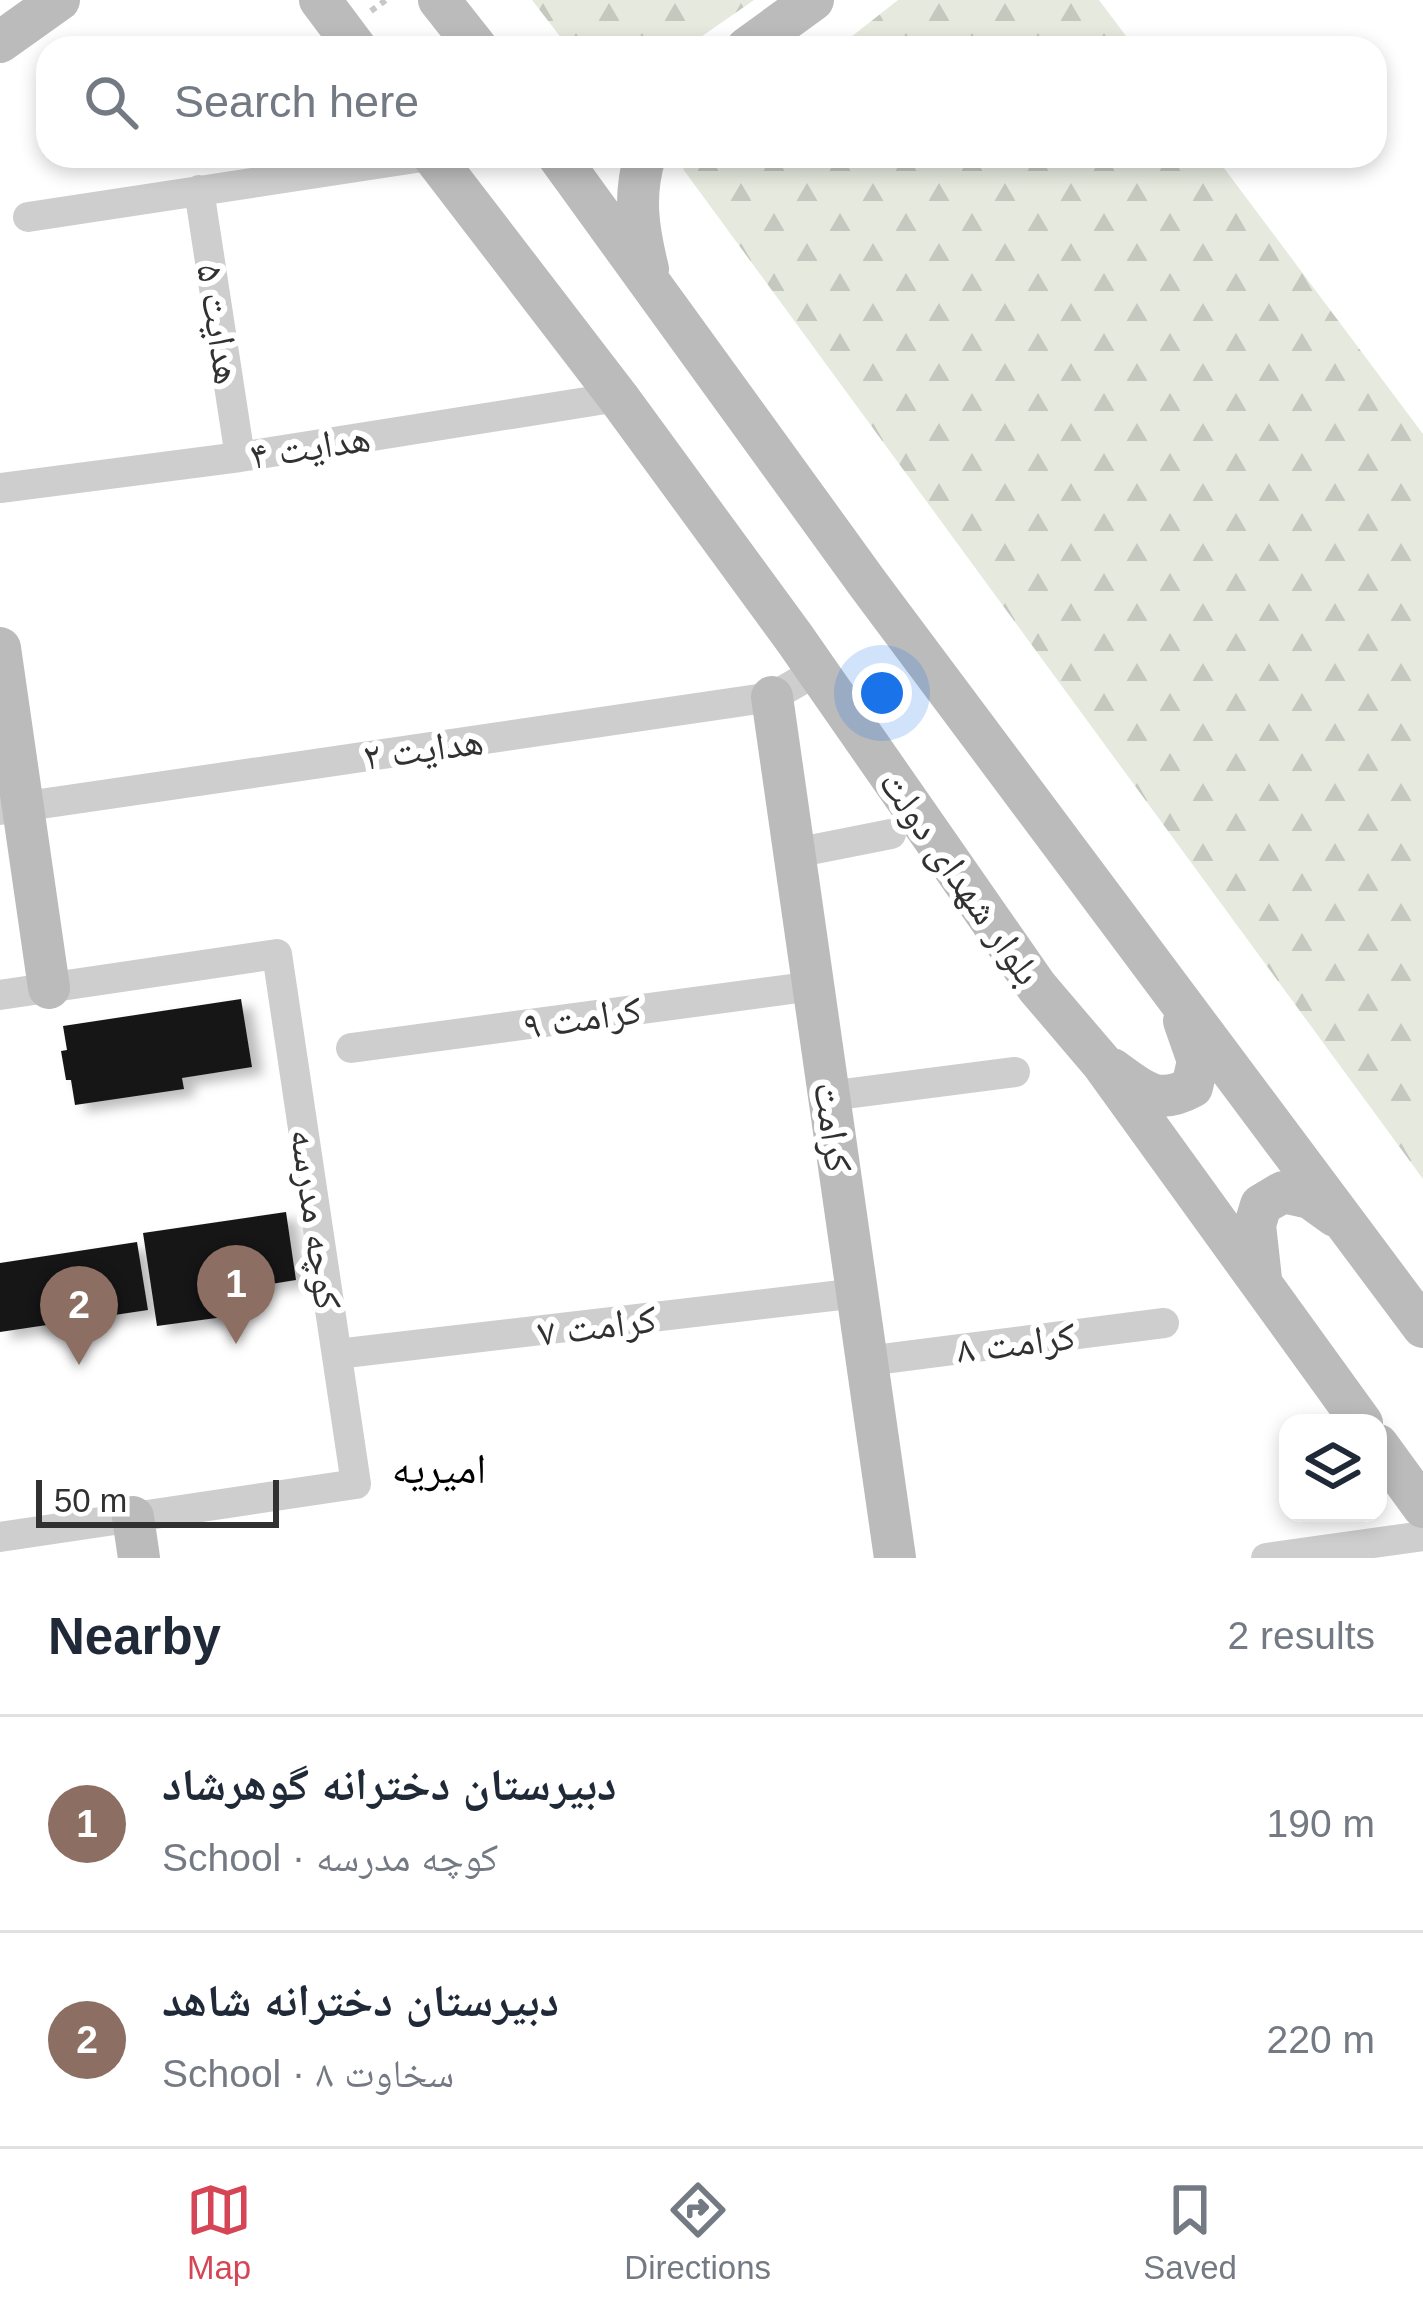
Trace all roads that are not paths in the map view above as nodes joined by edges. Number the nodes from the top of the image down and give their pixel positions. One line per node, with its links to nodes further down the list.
1 (59, 0): 8 (main road)
2 (296, 0): 5 (main road)
3 (439, 0): 6 (main road)
4 (812, 0): 7 (main road)
5 (340, 26)
6 (468, 36)
7 (763, 36)
8 (0, 42)
9 (349, 168): 13 (street)
10 (440, 168): 16 (main road, بلوار شهدای دولت)
11 (567, 168): 15 (main road)
12 (641, 168): 15 (main road)
13 (200, 190): 14 (street); 17 (street, هدایت ۵)
14 (28, 217)
15 (651, 282): 28 (main road)
16 (618, 397): 17 (street, هدایت ۴); 20 (main road, بلوار شهدای دولت)
17 (240, 457): 18 (street, هدایت ۴)
18 (0, 488)
19 (0, 648): 22 (main road)
20 (817, 671): 21 (street, هدایت ۲); 30 (main road, بلوار شهدای دولت)
21 (772, 697): 22 (street, هدایت ۲); 24 (main road, کرامت)
22 (11, 808): 26 (main road)
23 (891, 834): 24 (street)
24 (795, 854): 25 (main road, کرامت)
25 (814, 986): 29 (street, کرامت ۹); 32 (main road, کرامت)
26 (50, 988): 27 (street); 38 (street, کوچه مدرسه)
27 (0, 995)
28 (1179, 1005): 30 (main road); 33 (main road)
29 (351, 1048)
30 (1101, 1062): 34 (main road, بلوار شهدای دولت)
31 (1015, 1072): 32 (street)
32 (830, 1096): 35 (main road, کرامت)
33 (1346, 1223): 34 (main road); 37 (main road)
34 (1261, 1284): 40 (main road, بلوار شهدای دولت)
35 (858, 1293): 38 (street, کرامت ۷); 39 (main road, کرامت)
36 (1164, 1323): 39 (street, کرامت ۸)
37 (1423, 1327)
38 (337, 1354): 45 (street, کوچه مدرسه)
39 (867, 1361): 46 (main road, کرامت)
40 (1355, 1414)
41 (1387, 1457): 42 (main road)
42 (1423, 1507)
43 (1423, 1536): 47 (street)
44 (0, 1537): 45 (street)
45 (136, 1537)
46 (895, 1558)
47 (1265, 1558)

